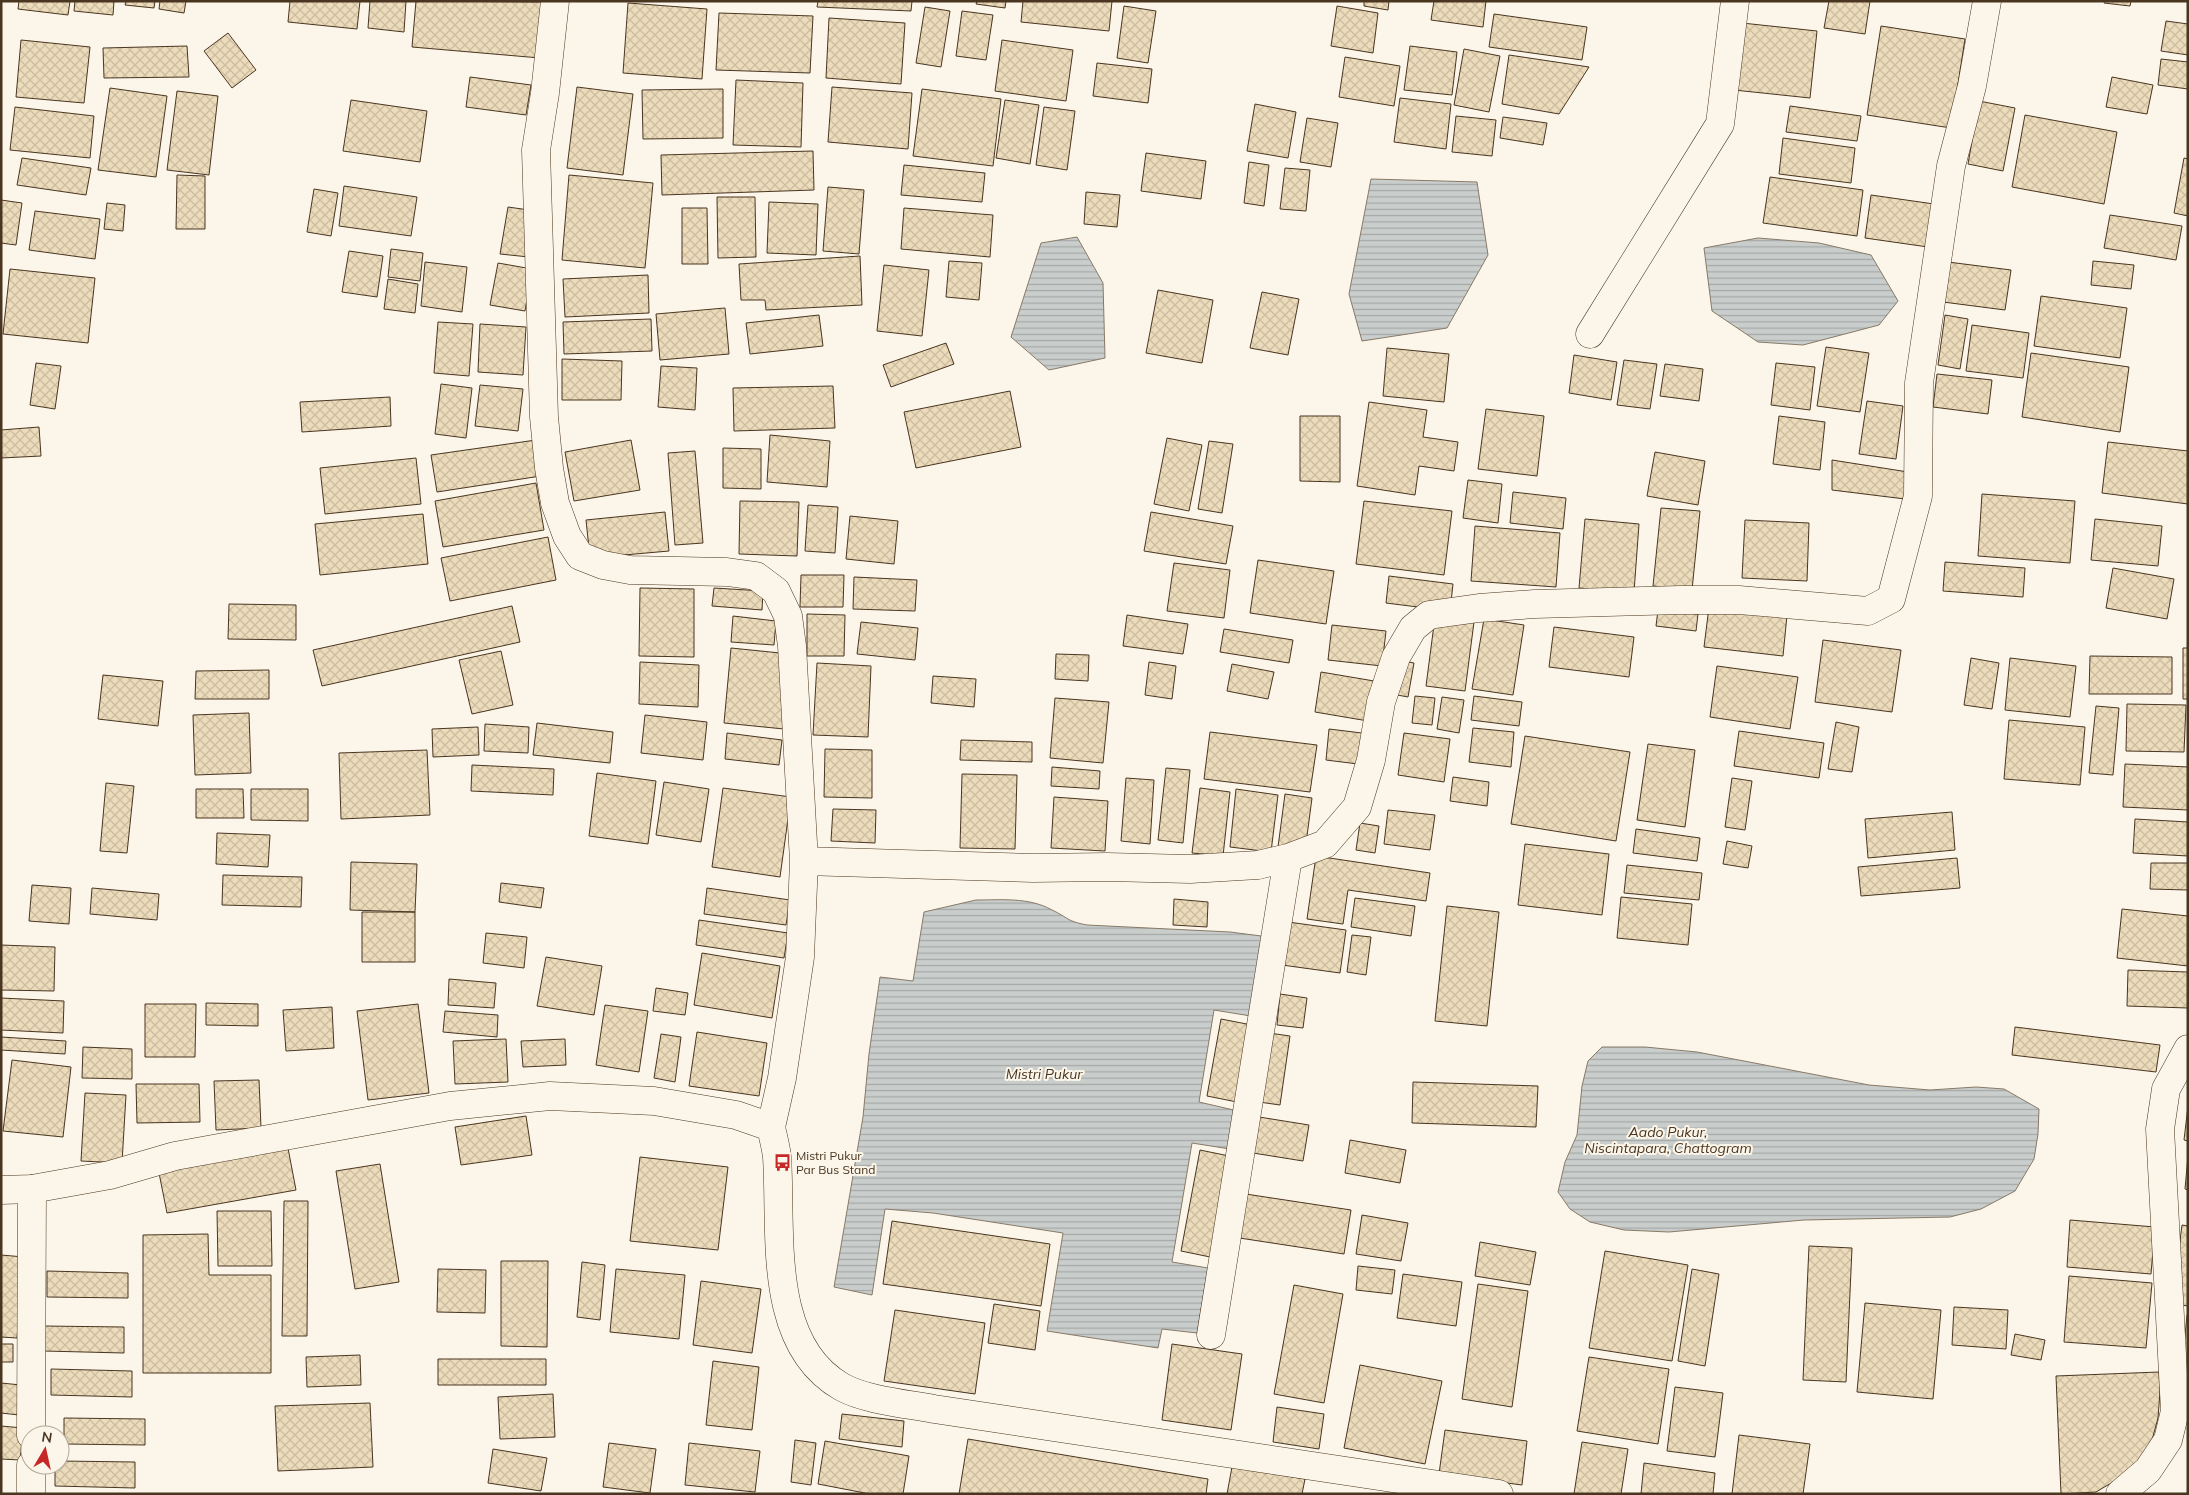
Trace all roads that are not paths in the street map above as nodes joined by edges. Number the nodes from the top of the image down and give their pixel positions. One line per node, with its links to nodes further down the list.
1 (555, 1): 6 (street)
2 (1735, 1): 4 (street)
3 (1987, 1): 5 (street)
4 (1590, 334)
5 (1288, 858): 6 (street); 11 (street)
6 (804, 861): 8 (street)
7 (2188, 1049): 13 (street)
8 (771, 1127): 9 (street); 16 (street)
9 (32, 1189): 10 (street); 12 (street)
10 (1, 1190)
11 (1211, 1335)
12 (31, 1425)
13 (2178, 1435): 17 (street)
14 (31, 1475): 15 (street)
15 (32, 1494)
16 (1499, 1494)
17 (2120, 1494)

